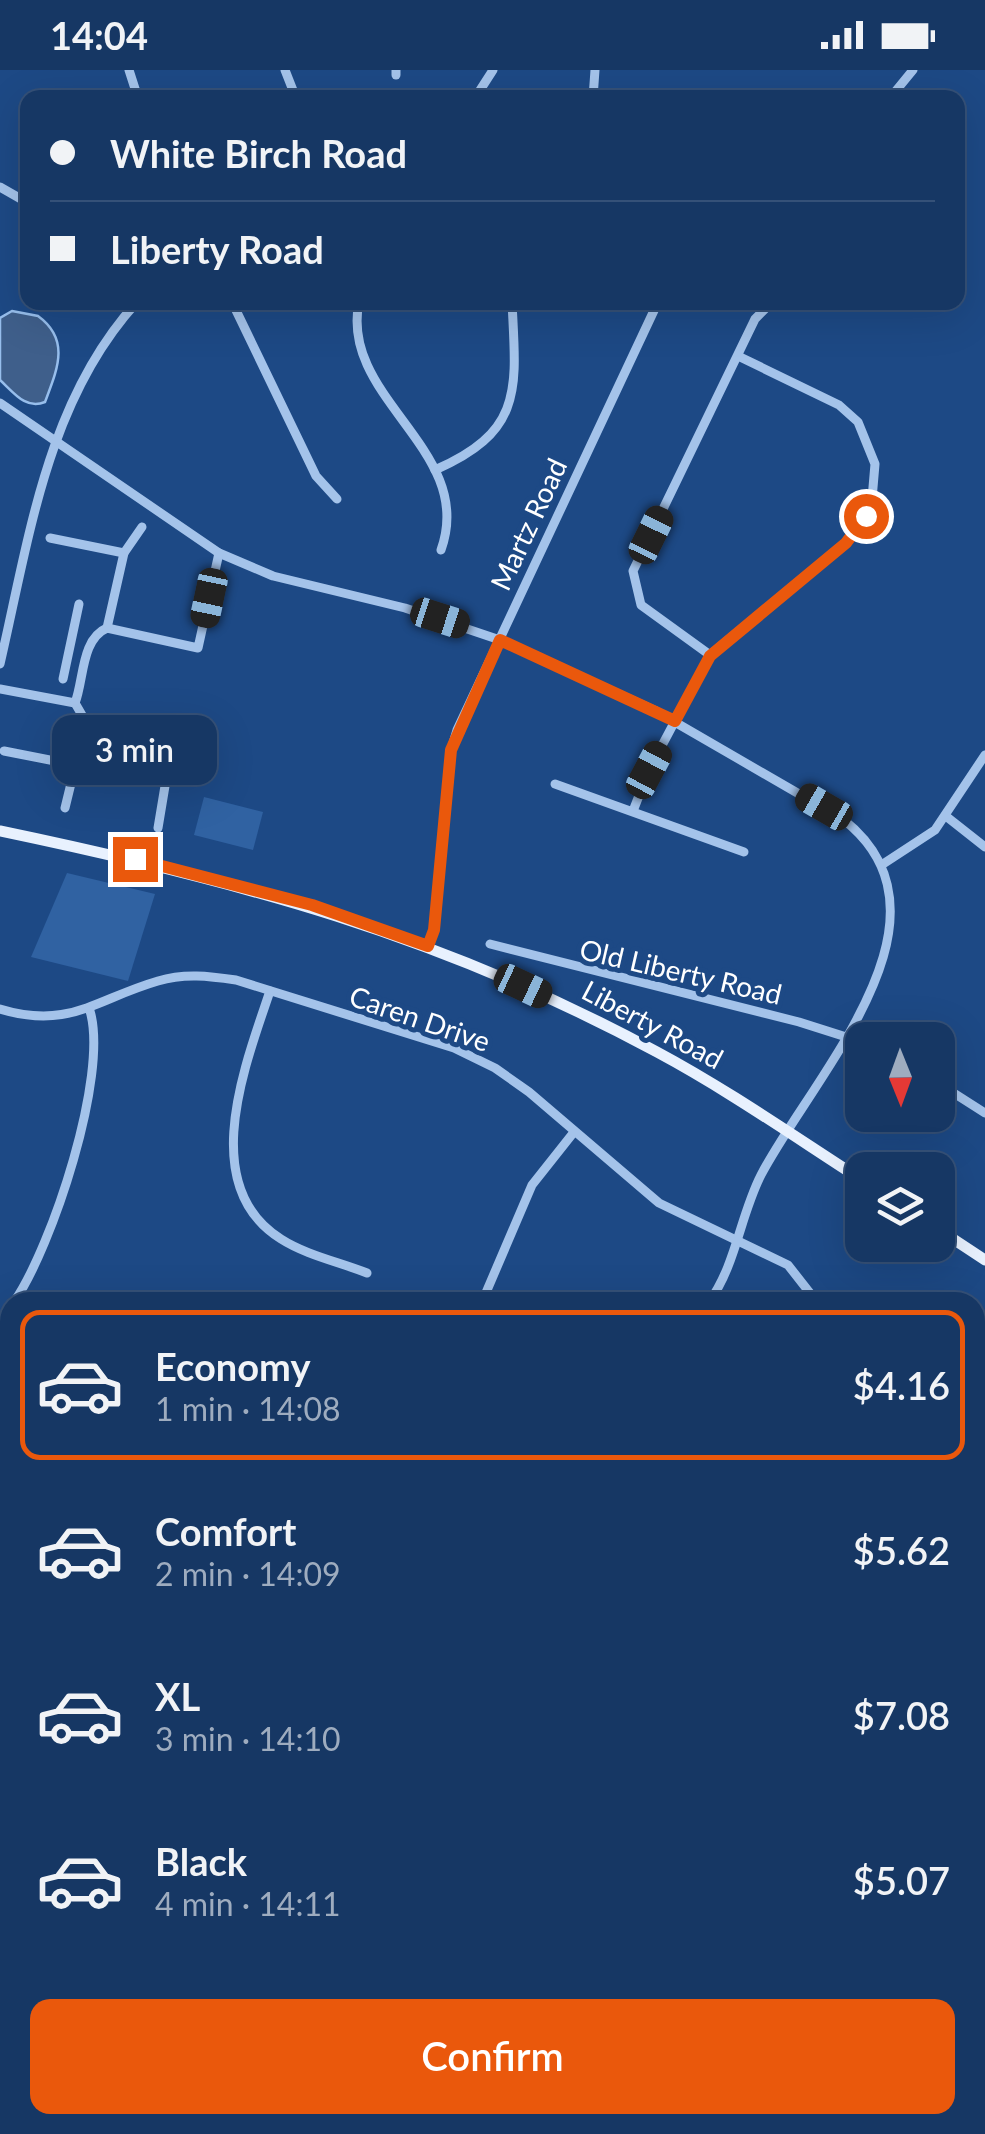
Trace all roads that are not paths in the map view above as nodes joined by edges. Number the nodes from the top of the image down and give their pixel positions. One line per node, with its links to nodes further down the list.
1 (913, 70): 2 (street)
2 (897, 90)
3 (131, 310): 11 (street)
4 (236, 310): 13 (street)
5 (357, 310): 12 (street)
6 (513, 310): 12 (street)
7 (654, 310): 21 (street, Martz Road)
8 (763, 310): 9 (street)
9 (738, 356): 24 (street); 24 (street)
10 (0, 403): 11 (street)
11 (54, 444): 18 (street); 25 (street)
12 (435, 470): 16 (street)
13 (337, 499)
14 (142, 527): 17 (street)
15 (50, 538): 17 (street)
16 (441, 550)
17 (124, 553): 20 (street)
18 (219, 553): 20 (street); 21 (street)
19 (79, 604): 22 (street)
20 (108, 628): 23 (street)
21 (500, 640): 29 (street); 44 (street, Martz Road)
22 (70, 645): 23 (street); 26 (street)
23 (89, 650): 28 (street)
24 (710, 656): 29 (street)
25 (0, 664)
26 (62, 678)
27 (0, 688): 28 (street)
28 (76, 704): 30 (street)
29 (675, 721): 36 (street); 42 (street)
30 (86, 722): 33 (street); 38 (street)
31 (4, 751): 33 (street)
32 (985, 755): 37 (street)
33 (75, 765): 35 (street)
34 (555, 784): 36 (street)
35 (66, 808)
36 (633, 811): 41 (street)
37 (946, 817): 40 (street); 42 (street)
38 (158, 828)
39 (0, 831): 44 (main road, Liberty Road)
40 (985, 846)
41 (744, 852)
42 (883, 864): 48 (street)
43 (490, 944): 48 (street, Old Liberty Road)
44 (428, 946): 51 (main road, Liberty Road)
45 (270, 991): 47 (street, Caren Drive); 52 (street, Caren Drive); 57 (street)
46 (0, 1010): 47 (street, Caren Drive)
47 (90, 1011): 58 (street)
48 (844, 1036): 51 (street)
49 (955, 1094): 50 (street)
50 (985, 1114)
51 (786, 1131): 53 (main road, Liberty Road); 55 (street)
52 (574, 1132): 55 (street, Caren Drive); 59 (street)
53 (845, 1169)
54 (955, 1240): 56 (main road)
55 (736, 1241): 60 (street); 61 (street, Caren Drive)
56 (985, 1260)
57 (367, 1273)
58 (21, 1292)
59 (486, 1292)
60 (714, 1292)
61 (810, 1292)

